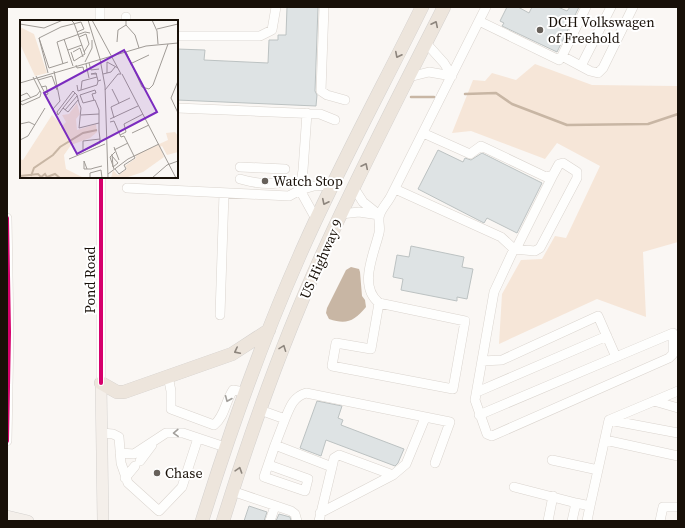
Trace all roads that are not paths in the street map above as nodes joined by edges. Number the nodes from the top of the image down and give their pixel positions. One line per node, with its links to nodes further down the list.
1 (100, 7): 10 (street)
2 (276, 7): 12 (street)
3 (324, 7): 18 (street)
4 (422, 7): 28 (highway, US Highway 9, one-way to 28)
5 (444, 7): 13 (highway, US Highway 9, one-way to 5)
6 (486, 7): 11 (street)
7 (586, 7): 14 (street)
8 (611, 7): 15 (street)
9 (632, 7): 15 (street)
10 (100, 20)
11 (479, 21): 14 (street); 16 (street)
12 (178, 36)
13 (426, 43): 16 (street); 17 (highway, US Highway 9)
14 (562, 56): 15 (street)
15 (581, 66)
16 (452, 76): 17 (street); 22 (street)
17 (409, 77): 30 (highway, US Highway 9, one-way to 17)
18 (345, 100)
19 (178, 108): 20 (street)
20 (307, 113): 21 (street); 32 (street)
21 (335, 120)
22 (423, 133): 25 (street); 31 (street)
23 (240, 167): 24 (street)
24 (285, 169)
25 (553, 175): 39 (street); 39 (street)
26 (101, 178): 47 (street, Pond Road)
27 (285, 181): 34 (street)
28 (333, 185): 32 (street); 38 (highway, US Highway 9, one-way to 38)
29 (127, 188): 33 (street)
30 (354, 188): 35 (highway, US Highway 9); 36 (street)
31 (395, 189): 36 (street); 39 (street)
32 (300, 190): 34 (street); 38 (street)
33 (224, 193): 34 (street); 41 (street)
34 (285, 195)
35 (341, 214): 36 (street); 52 (highway, US Highway 9, one-way to 35)
36 (379, 215): 40 (street)
37 (7, 218): 53 (street)
38 (316, 219): 42 (highway, US Highway 9)
39 (515, 249): 45 (street)
40 (379, 303): 40 (street)
41 (220, 316)
42 (269, 330): 46 (highway, one-way to 46); 58 (highway, US Highway 9, one-way to 58)
43 (606, 336): 44 (street); 45 (street); 49 (street)
44 (616, 357): 54 (street); 54 (street)
45 (482, 361): 49 (street)
46 (168, 376): 47 (highway); 58 (street)
47 (101, 383): 59 (main road, Pond Road)
48 (678, 391): 50 (street)
49 (476, 392): 54 (street)
50 (654, 401): 51 (street); 57 (street)
51 (678, 408)
52 (260, 410): 56 (street); 77 (highway, US Highway 9, one-way to 52)
53 (8, 413): 63 (street)
54 (479, 415)
55 (425, 418): 56 (street); 70 (street); 74 (street)
56 (285, 419): 65 (street)
57 (609, 420): 60 (street); 62 (street)
58 (227, 422): 66 (highway, US Highway 9)
59 (102, 433): 67 (street); 86 (main road, Pond Road)
60 (678, 433)
61 (198, 438): 64 (street, one-way to 64); 66 (street); 75 (street)
62 (604, 440): 68 (street); 73 (street)
63 (7, 441)
64 (155, 441): 67 (street); 75 (street)
65 (276, 445): 71 (street); 72 (street)
66 (225, 447): 87 (highway, US Highway 9)
67 (120, 453): 75 (street)
68 (678, 456)
69 (552, 460): 73 (street)
70 (435, 463)
71 (269, 465)
72 (332, 467): 74 (street); 84 (street)
73 (598, 470): 81 (street)
74 (393, 475): 84 (street)
75 (125, 478)
76 (514, 487): 78 (street)
77 (232, 491): 80 (street); 88 (highway, US Highway 9)
78 (553, 496): 79 (street); 91 (street)
79 (576, 503): 81 (street); 92 (street)
80 (275, 506): 89 (street); 90 (street)
81 (590, 506): 93 (street)
82 (678, 507): 94 (street)
83 (7, 516): 85 (main road)
84 (320, 517)
85 (28, 521)
86 (103, 521)
87 (202, 521)
88 (223, 521)
89 (270, 521)
90 (297, 521)
91 (548, 521)
92 (572, 521)
93 (587, 521)
94 (660, 521)

